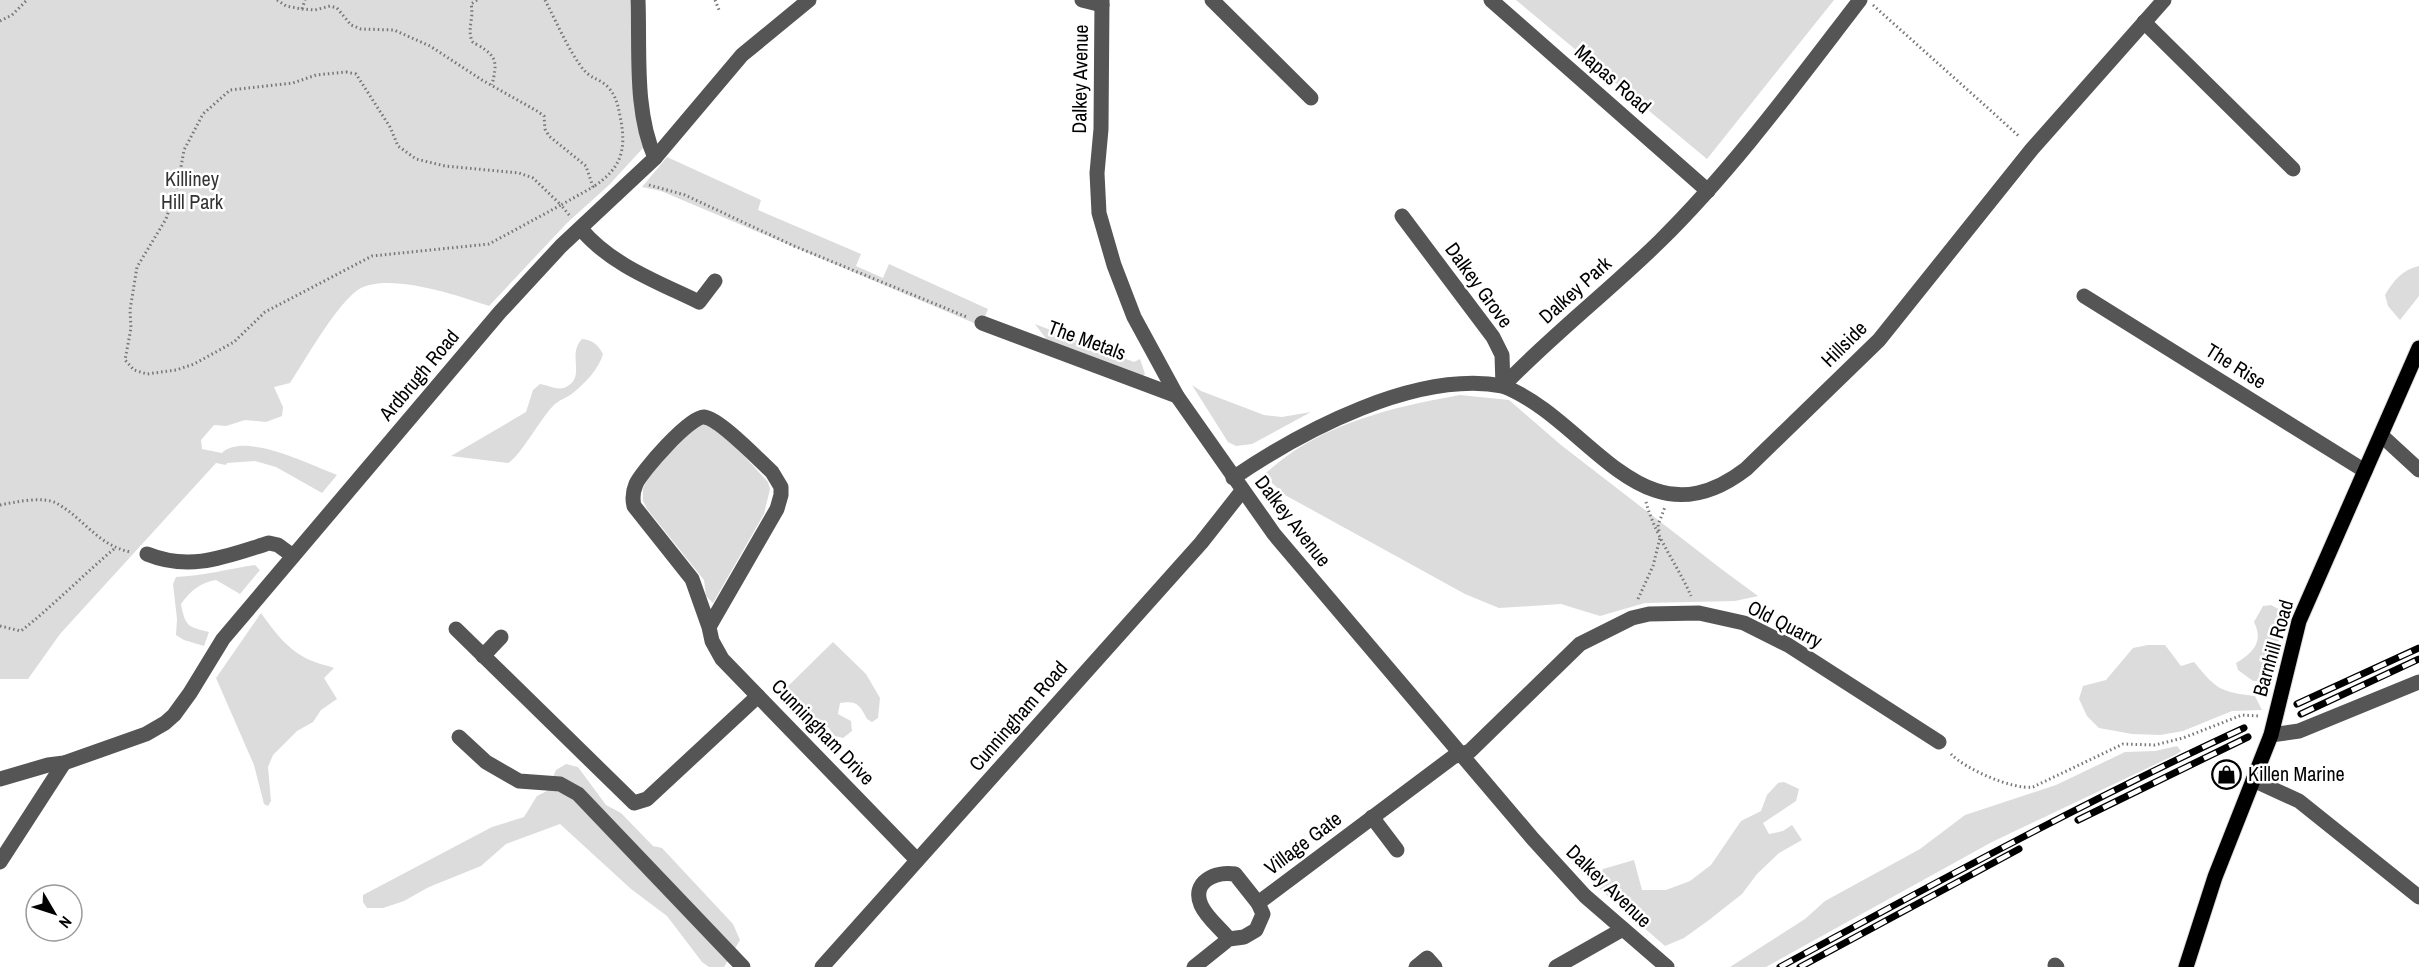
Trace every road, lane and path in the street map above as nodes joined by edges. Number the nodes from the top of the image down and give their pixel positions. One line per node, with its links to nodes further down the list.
1 (27, 0): 18 (path)
2 (277, 0): 16 (path)
3 (305, 0): 16 (path)
4 (477, 0): 20 (path)
5 (545, 0): 26 (path)
6 (638, 0): 23 (street)
7 (715, 0): 17 (path)
8 (810, 0): 23 (street, Ardbrugh Road)
9 (1082, 0): 15 (street)
10 (1212, 0): 21 (street)
11 (1491, 0): 27 (street, Mapas Road)
12 (1860, 0): 27 (street, Dalkey Park)
13 (1868, 0): 22 (path)
14 (2164, 0): 19 (street, Hillside)
15 (1102, 2): 36 (street, Dalkey Avenue)
16 (302, 9): 20 (path)
17 (719, 10)
18 (0, 21)
19 (2144, 22): 22 (street, Hillside); 24 (street)
20 (492, 85): 26 (path)
21 (1311, 98)
22 (2032, 149): 43 (street, Hillside)
23 (655, 158): 25 (street, Ardbrugh Road)
24 (2293, 169)
25 (632, 180): 30 (street, Ardbrugh Road); 33 (path)
26 (593, 187): 28 (path)
27 (1708, 191): 35 (street, Dalkey Park)
28 (561, 205): 28 (path); 30 (path)
29 (1402, 216): 35 (street, Dalkey Grove)
30 (581, 229): 31 (street); 47 (street, Ardbrugh Road)
31 (716, 281)
32 (2084, 296): 39 (street, The Rise)
33 (982, 323): 36 (street, The Metals)
34 (2419, 348): 37 (main road, Barnhill Road)
35 (1503, 386): 40 (street); 41 (street, Hillside)
36 (1177, 396): 40 (street, Dalkey Avenue)
37 (2381, 435): 38 (street); 39 (main road, Barnhill Road)
38 (2419, 470)
39 (2365, 471): 58 (main road, Barnhill Road)
40 (1233, 478): 42 (street, Dalkey Avenue)
41 (1641, 486): 43 (street, Hillside); 45 (path)
42 (1242, 491): 61 (street, Dalkey Avenue); 67 (street, Cunningham Road)
43 (1671, 494): 45 (path)
44 (0, 505): 50 (path)
45 (1660, 538): 48 (path); 49 (path)
46 (147, 554): 47 (street)
47 (293, 556): 62 (street, Ardbrugh Road)
48 (1699, 613): 49 (street, Old Quarry); 60 (street, Old Quarry)
49 (1632, 618): 61 (street, Old Quarry)
50 (0, 626)
51 (709, 627): 51 (street, Cunningham Drive); 56 (street, Cunningham Drive)
52 (456, 629): 54 (street)
53 (501, 637): 54 (street)
54 (483, 656): 56 (street)
55 (2419, 682): 58 (street)
56 (758, 696): 67 (street, Cunningham Drive)
57 (2267, 716): 60 (path)
58 (2271, 735): 64 (main road, Barnhill Road)
59 (459, 737): 73 (street)
60 (1939, 742)
61 (1461, 754): 65 (street, Village Gate); 71 (street, Dalkey Avenue)
62 (64, 763): 63 (street, Ardbrugh Road); 68 (street)
63 (0, 779)
64 (2253, 780): 69 (street); 80 (main road, Barnhill Road)
65 (1372, 817): 66 (street, Village Gate); 70 (street, Village Gate)
66 (1397, 850)
67 (917, 860): 74 (street, Cunningham Road)
68 (0, 862)
69 (2419, 897)
70 (1258, 903): 72 (street, Village Gate); 72 (street, Village Gate)
71 (1623, 929): 78 (street); 79 (street, Dalkey Avenue)
72 (1229, 939): 75 (street, Village Gate)
73 (744, 967)
74 (822, 967)
75 (1194, 967)
76 (1416, 967): 77 (street)
77 (1435, 967)
78 (1556, 967)
79 (1667, 967)
80 (2186, 967)

